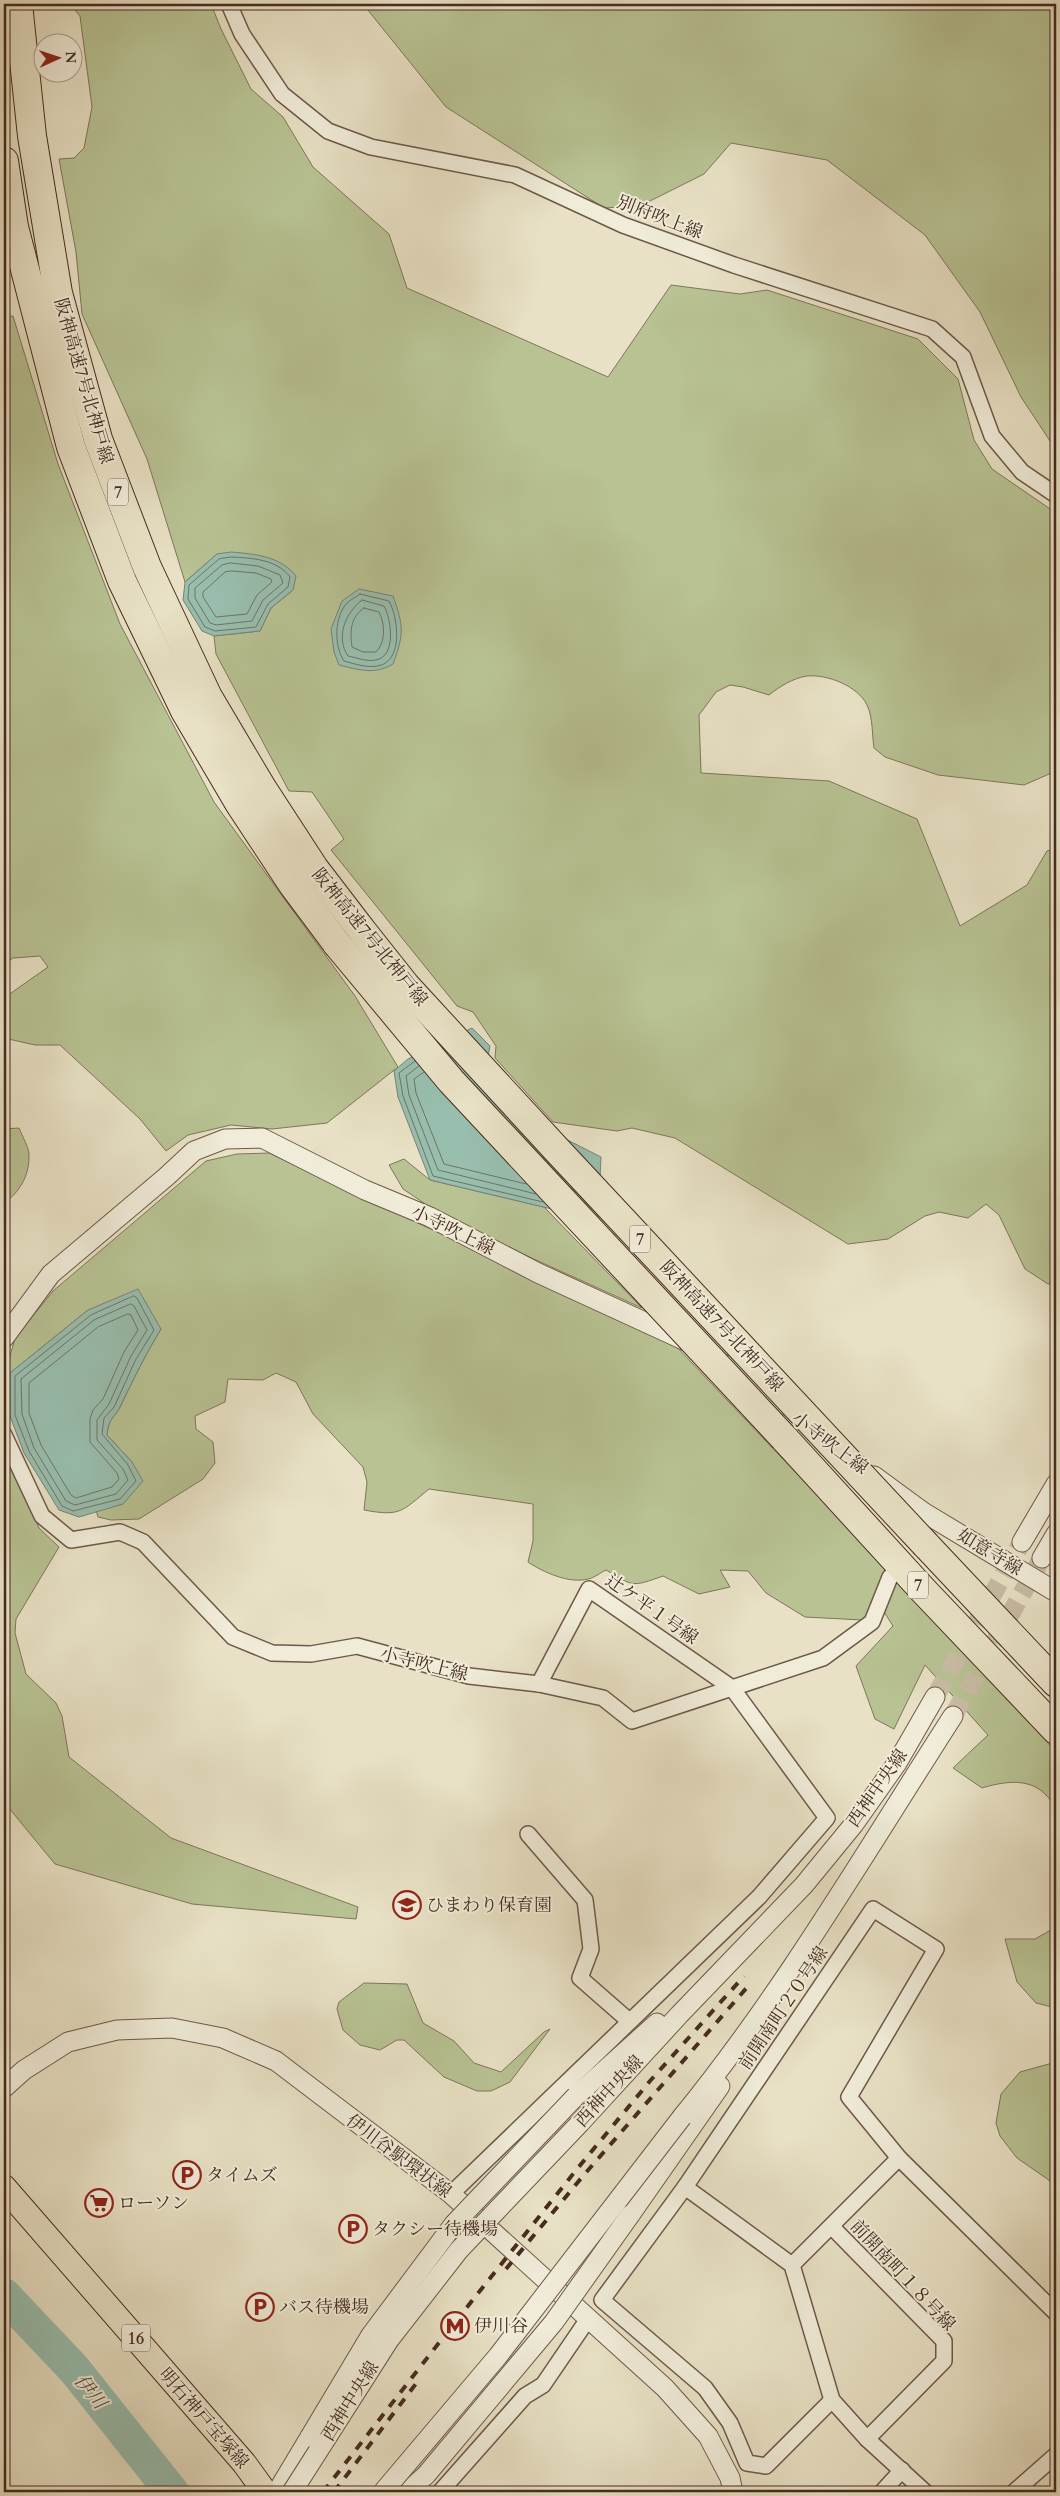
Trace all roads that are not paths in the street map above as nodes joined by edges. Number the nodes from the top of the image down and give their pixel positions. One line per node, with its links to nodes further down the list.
1 (18, 4): 15 (highway, 阪神高速7号北神戸線 / 7, bridge)
2 (229, 4): 4 (street, 別府吹上線)
3 (4, 161): 19 (highway, 阪神高速7号北神戸線 / 7, bridge)
4 (1056, 495)
5 (4, 1338): 8 (street, 小寺吹上線)
6 (4, 1435): 14 (street, 小寺吹上線)
7 (1056, 1484): 10 (street)
8 (923, 1512): 13 (street, 如意寺線)
9 (1056, 1534): 11 (street)
10 (1022, 1542)
11 (1042, 1558)
12 (890, 1577): 16 (street, 小寺吹上線)
13 (1056, 1592)
14 (539, 1684): 16 (street, 小寺吹上線); 16 (street, 辻ケ平１号線)
15 (1056, 1684)
16 (732, 1688): 23 (street)
17 (935, 1698): 22 (street, 西神中央線)
18 (953, 1716): 21 (street, 西神中央線)
19 (1056, 1730)
20 (528, 1834): 23 (street)
21 (832, 1904): 40 (street, 西神中央線, bridge); 41 (street, bridge)
22 (769, 1922): 38 (street, bridge); 39 (street, 西神中央線, bridge)
23 (628, 2020): 28 (street)
24 (4, 2088): 28 (street, 伊川谷駅環状線)
25 (899, 2158): 27 (street, 前開南町２０号線); 29 (street); 31 (street, 前開南町２０号線)
26 (4, 2187): 37 (main road, 明石神戸宝塚線 / 16)
27 (685, 2187): 30 (street); 33 (street, 前開南町２０号線)
28 (451, 2194): 32 (street, 伊川谷駅環状線)
29 (832, 2228): 30 (street); 34 (street, 前開南町１８号線)
30 (792, 2265): 33 (street)
31 (1056, 2313)
32 (588, 2319): 42 (street); 43 (street, 伊川谷駅環状線)
33 (832, 2400): 34 (street)
34 (867, 2439): 36 (street)
35 (1056, 2456): 46 (street)
36 (902, 2470): 44 (street); 45 (street)
37 (265, 2492)
38 (278, 2492)
39 (292, 2492)
40 (383, 2492)
41 (407, 2492)
42 (439, 2492)
43 (733, 2492)
44 (882, 2492)
45 (925, 2492)
46 (1014, 2492)

